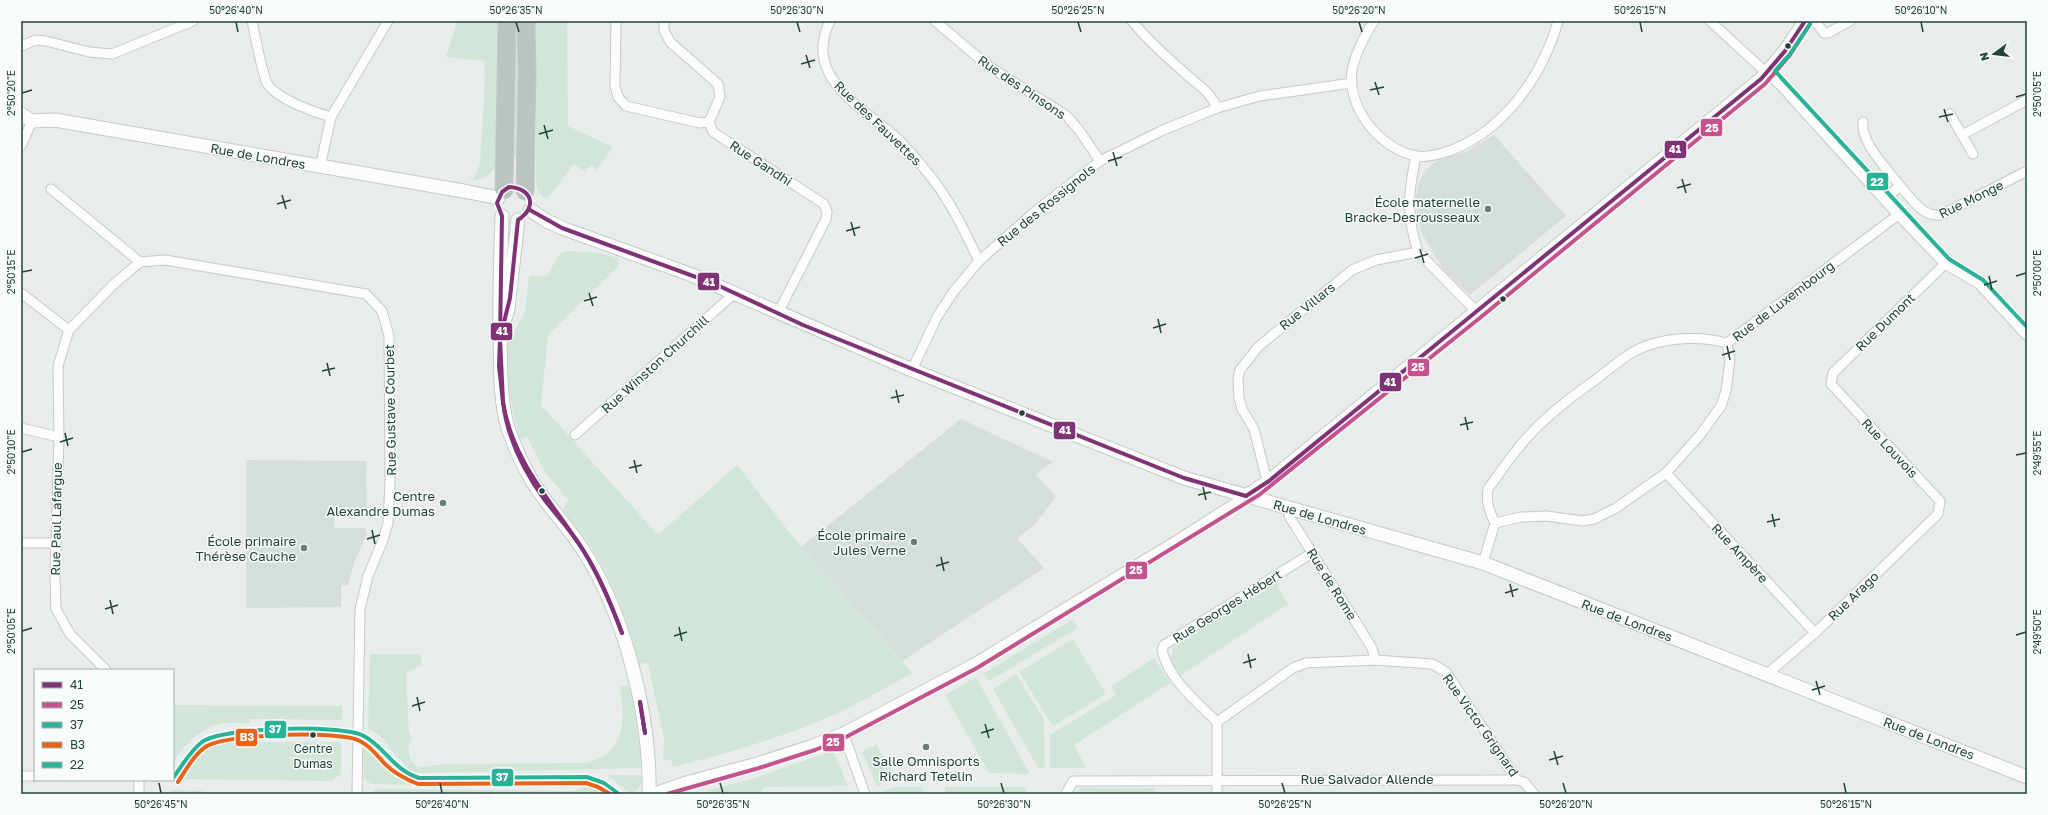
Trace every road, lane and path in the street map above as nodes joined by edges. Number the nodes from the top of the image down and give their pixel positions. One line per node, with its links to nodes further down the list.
1 (193, 21): 17 (street)
2 (252, 21): 24 (street)
3 (388, 21): 24 (street)
4 (507, 21): 38 (highway)
5 (526, 21): 37 (highway)
6 (616, 21): 26 (street)
7 (664, 21): 26 (street)
8 (830, 21): 45 (street, Rue des Fauvettes)
9 (935, 21): 32 (street, Rue des Pinsons)
10 (1132, 21): 21 (street)
11 (1374, 21): 19 (street)
12 (1558, 21): 31 (street)
13 (1710, 21): 18 (street)
14 (1805, 21): 18 (street)
15 (1815, 21): 16 (street)
16 (1850, 21)
17 (21, 46)
18 (1767, 72): 39 (street); 51 (street)
19 (1352, 83): 21 (street, Rue des Rossignols); 31 (street)
20 (2027, 100): 28 (street)
21 (1217, 108): 32 (street, Rue des Rossignols)
22 (21, 114): 25 (street)
23 (1950, 114): 28 (street)
24 (331, 117): 33 (street)
25 (32, 121): 29 (street); 33 (street, Rue de Londres)
26 (709, 122): 50 (street, Rue Gandhi)
27 (1863, 122): 35 (street)
28 (1962, 135): 30 (street)
29 (21, 146)
30 (1973, 154)
31 (1416, 156): 44 (street)
32 (1100, 161): 45 (street, Rue des Rossignols)
33 (320, 167): 38 (street, Rue de Londres)
34 (2027, 171): 35 (street, Rue Monge)
35 (1900, 186): 39 (street)
36 (51, 189): 46 (street)
37 (525, 191): 38 (street); 40 (street)
38 (501, 194): 42 (street)
39 (1885, 199): 41 (street)
40 (530, 210): 43 (street); 49 (street, Rue de Londres)
41 (1898, 215): 47 (street); 55 (street, Rue de Luxembourg)
42 (502, 216): 43 (street); 53 (street)
43 (518, 220): 53 (street)
44 (1418, 252): 51 (street); 62 (street, Rue Villars)
45 (979, 261): 56 (street, Rue des Rossignols)
46 (140, 262): 52 (street, Rue Paul Lafargue); 84 (street, Rue Gustave Courbet)
47 (1945, 264): 54 (street); 57 (street, Rue Dumont)
48 (21, 293): 52 (street)
49 (735, 293): 50 (street, Rue de Londres); 59 (street, Rue Winston Churchill)
50 (779, 311): 56 (street, Rue de Londres)
51 (1477, 312): 62 (street)
52 (69, 330): 60 (street, Rue Paul Lafargue)
53 (500, 332): 85 (street)
54 (2027, 335)
55 (1727, 343): 61 (street, Rue de Luxembourg); 66 (street)
56 (912, 370): 63 (street, Rue de Londres)
57 (1831, 384): 65 (street, Rue Louvois)
58 (21, 428): 60 (street)
59 (575, 436)
60 (59, 437): 68 (street, Rue Paul Lafargue)
61 (1666, 473): 66 (street, Rue de Luxembourg); 71 (street, Rue Ampère)
62 (1269, 480): 63 (street)
63 (1246, 496): 64 (street, Rue de Londres); 76 (street)
64 (1290, 508): 69 (street, Rue de Rome); 70 (street, Rue de Londres)
65 (1938, 514): 71 (street, Rue Arago)
66 (1495, 523): 70 (street)
67 (21, 543): 68 (street)
68 (56, 543): 73 (street, Rue Paul Lafargue)
69 (1312, 553): 72 (street, Rue de Rome); 75 (street, Rue Georges Hébert)
70 (1483, 563): 74 (street, Rue de Londres)
71 (1815, 633): 74 (street, Rue Arago)
72 (1375, 660): 75 (street); 81 (street, Rue Victor Grignard)
73 (105, 669)
74 (1766, 675): 79 (street, Rue de Londres)
75 (1216, 722): 80 (street)
76 (842, 732): 85 (street); 86 (street)
77 (21, 776): 78 (street)
78 (34, 776)
79 (2027, 777)
80 (1218, 779): 81 (street, Rue Salvador Allende); 87 (street, Rue Salvador Allende); 88 (street)
81 (1517, 780): 89 (street, Rue Victor Grignard)
82 (138, 781): 83 (street)
83 (139, 794)
84 (357, 794)
85 (649, 794)
86 (865, 794)
87 (1066, 794)
88 (1217, 794)
89 (1534, 794)

